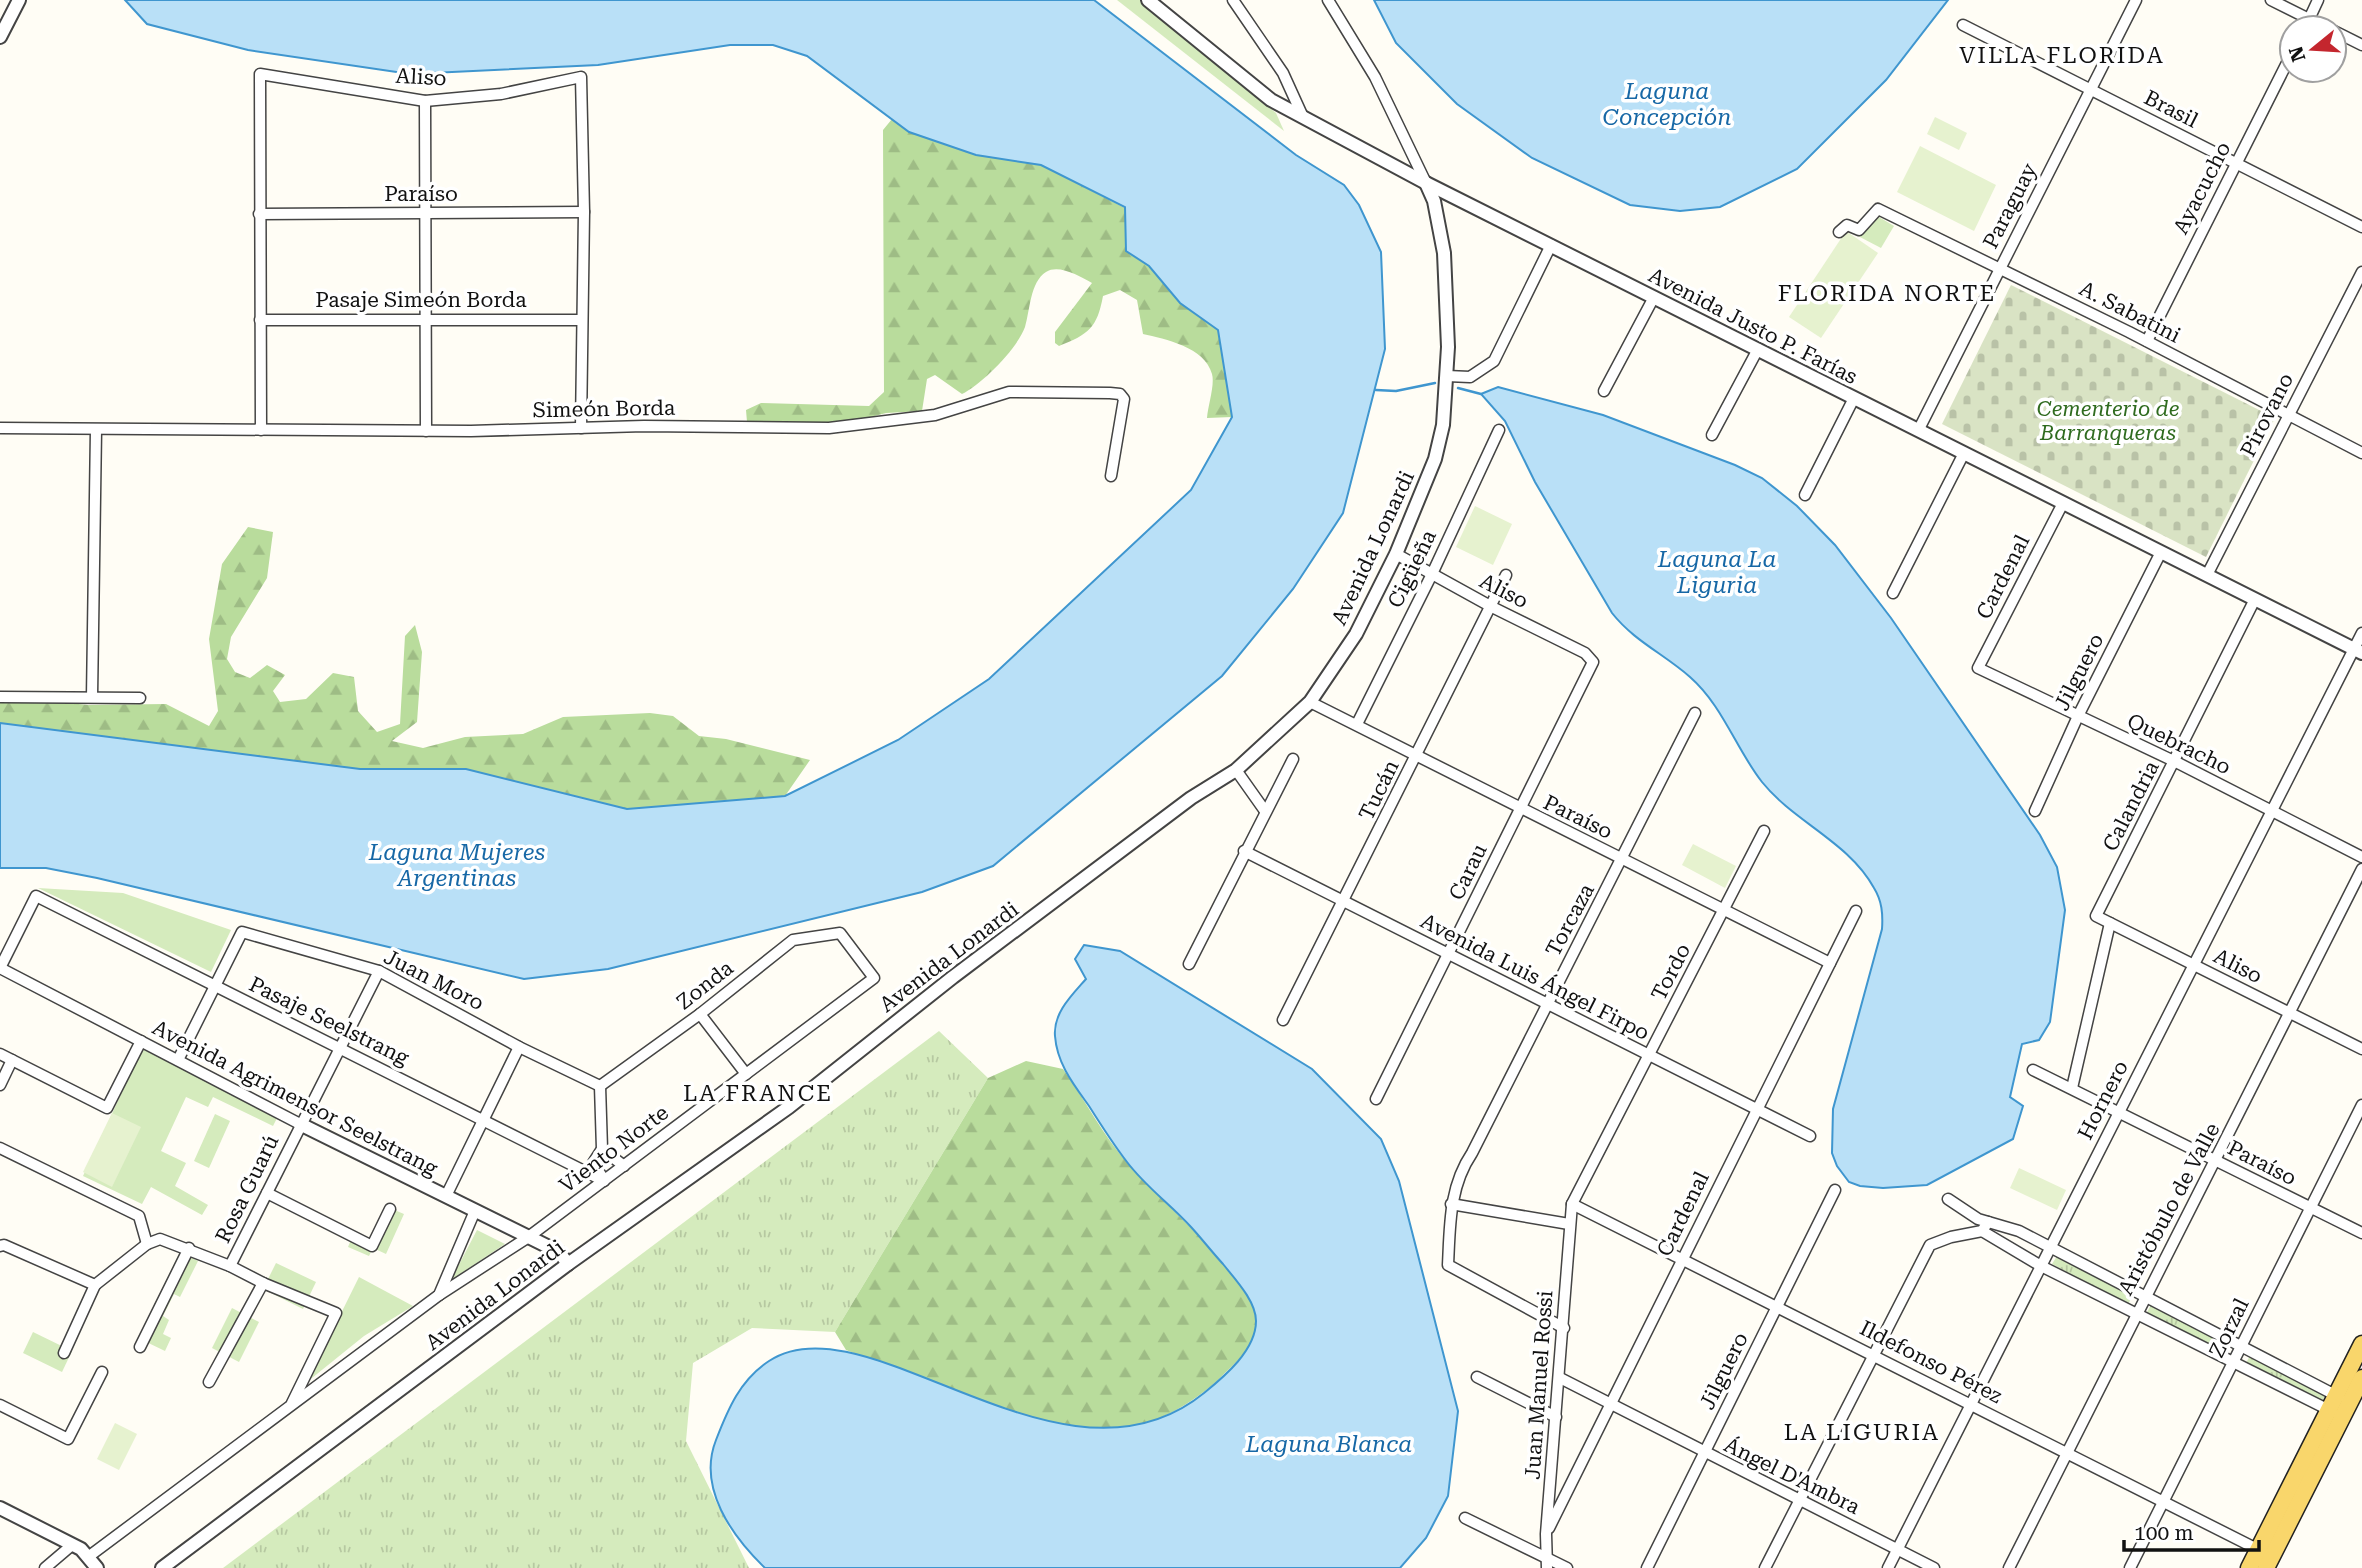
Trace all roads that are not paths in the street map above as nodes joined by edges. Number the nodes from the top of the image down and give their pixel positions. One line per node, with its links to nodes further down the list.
1 (19, 0): 9 (street)
2 (1148, 0): 13 (street, Avenida Justo P. Farías)
3 (1233, 0): 13 (street)
4 (1328, 0): 15 (street)
5 (2136, 0): 11 (street, Paraguay)
6 (2271, 0): 7 (street)
7 (2292, 14)
8 (1963, 25): 11 (street, Brasil)
9 (0, 37)
10 (2278, 80): 14 (street, Ayacucho)
11 (2091, 90): 14 (street, Brasil); 22 (street, Paraguay)
12 (425, 101): 16 (street, Aliso); 17 (street); 18 (street, Aliso)
13 (1303, 117): 15 (street, Avenida Justo P. Farías)
14 (2236, 163): 19 (street, Brasil); 28 (street, Ayacucho)
15 (1426, 183): 21 (street, Avenida Justo P. Farías); 30 (street, Avenida Lonardi)
16 (584, 212): 17 (street, Paraíso); 27 (street)
17 (424, 213): 18 (street, Paraíso); 25 (street)
18 (259, 214): 26 (street)
19 (2362, 227)
20 (1839, 232): 22 (street, A. Sabatini)
21 (1551, 245): 24 (street, Avenida Justo P. Farías); 30 (street)
22 (2000, 269): 28 (street, A. Sabatini); 36 (street, Paraguay)
23 (2362, 272): 33 (street, Pirovano)
24 (1654, 297): 29 (street, Avenida Justo P. Farías); 31 (street)
25 (425, 318): 26 (street, Pasaje Simeón Borda); 27 (street, Pasaje Simeón Borda); 40 (street)
26 (260, 320): 38 (street)
27 (582, 320): 35 (street)
28 (2147, 341): 33 (street, A. Sabatini)
29 (1758, 349): 32 (street, Avenida Justo P. Farías); 41 (street)
30 (1447, 376): 48 (street, Avenida Lonardi)
31 (1604, 391)
32 (1854, 398): 36 (street, Avenida Justo P. Farías); 45 (street)
33 (2288, 415): 43 (street, A. Sabatini); 51 (street, Pirovano)
34 (0, 428): 37 (street, Simeón Borda)
35 (581, 428): 40 (street, Simeón Borda); 44 (street, Simeón Borda)
36 (1919, 429): 42 (street, Avenida Justo P. Farías)
37 (96, 430): 38 (street, Simeón Borda); 60 (street)
38 (261, 430): 40 (street, Simeón Borda)
39 (1499, 430): 49 (street, Cigüeña)
40 (426, 431)
41 (1712, 435)
42 (1964, 453): 46 (street, Avenida Justo P. Farías); 52 (street)
43 (2362, 453)
44 (1111, 476)
45 (1805, 495)
46 (2063, 503): 47 (street, Avenida Justo P. Farías); 58 (street, Cardenal)
47 (2161, 552): 51 (street, Avenida Justo P. Farías); 64 (street, Jilguero)
48 (1396, 554): 49 (street, Aliso); 62 (street, Avenida Lonardi)
49 (1432, 574): 54 (street, Aliso); 65 (street, Cigüeña)
50 (1506, 575): 54 (street, Tucán)
51 (2207, 575): 53 (street, Avenida Justo P. Farías)
52 (1893, 593)
53 (2255, 599): 56 (street, Avenida Justo P. Farías); 68 (street, Calandria)
54 (1492, 607): 57 (street, Aliso); 66 (street, Tucán)
55 (2362, 633): 56 (street, Hornero)
56 (2358, 651): 73 (street, Hornero)
57 (1593, 662): 70 (street, Carau)
58 (1978, 668): 64 (street, Quebracho)
59 (0, 697): 60 (street)
60 (92, 697): 61 (street)
61 (140, 698)
62 (1310, 702): 65 (street, Paraíso); 69 (street, Avenida Lonardi)
63 (1695, 713): 77 (street, Torcaza)
64 (2078, 716): 68 (street, Quebracho); 72 (street, Jilguero)
65 (1357, 724): 66 (street, Paraíso)
66 (1417, 756): 70 (street, Paraíso); 79 (street, Tucán)
67 (1293, 758): 71 (street)
68 (2176, 762): 73 (street, Quebracho); 82 (street, Calandria)
69 (1236, 771): 71 (street); 139 (street, Avenida Lonardi)
70 (1520, 810): 77 (street, Paraíso); 85 (street, Carau)
71 (1265, 811): 75 (street)
72 (2035, 811)
73 (2270, 811): 76 (street, Quebracho); 88 (street, Hornero)
74 (1764, 831): 80 (street, Tordo)
75 (1244, 851): 79 (street, Avenida Luis Ángel Firpo); 87 (street)
76 (2362, 857)
77 (1623, 861): 80 (street, Paraíso); 92 (street, Torcaza)
78 (2362, 869): 94 (street, Aristóbulo de Valle)
79 (1345, 901): 85 (street, Avenida Luis Ángel Firpo); 95 (street, Tucán)
80 (1724, 911): 86 (street, Paraíso); 101 (street, Tordo)
81 (1856, 911): 86 (street, Cardenal)
82 (2096, 916): 83 (street, Aliso)
83 (2110, 923): 88 (street, Aliso); 108 (street)
84 (840, 933): 93 (street, Zonda); 105 (street, Viento Norte)
85 (1450, 954): 92 (street, Avenida Luis Ángel Firpo); 109 (street, Carau)
86 (1830, 963): 111 (street, Cardenal)
87 (1189, 964)
88 (2192, 964): 94 (street, Aliso); 112 (street, Hornero)
89 (0, 968): 91 (street, Pasaje Seelstrang); 96 (street, Avenida Agrimensor Seelstrang)
90 (379, 971): 91 (street, Juan Moro); 97 (street, Juan Moro); 98 (street, Rosa Guarú)
91 (216, 986): 98 (street, Pasaje Seelstrang); 103 (street)
92 (1547, 1005): 101 (street, Avenida Luis Ángel Firpo); 125 (street, Torcaza)
93 (699, 1014): 105 (street); 107 (street, Zonda)
94 (2290, 1014): 99 (street, Aliso); 118 (street, Aristóbulo de Valle)
95 (1283, 1020)
96 (141, 1041): 102 (street); 103 (street, Avenida Agrimensor Seelstrang)
97 (519, 1047): 107 (street, Juan Moro); 113 (street)
98 (341, 1049): 113 (street, Pasaje Seelstrang); 114 (street, Rosa Guarú)
99 (2362, 1049)
100 (0, 1054): 102 (street)
101 (1649, 1058): 111 (street, Avenida Luis Ángel Firpo); 126 (street, Tordo)
102 (12, 1060): 106 (street)
103 (178, 1060): 114 (street, Avenida Agrimensor Seelstrang)
104 (2033, 1070): 108 (street, Paraíso)
105 (746, 1074): 119 (street, Viento Norte)
106 (0, 1085)
107 (600, 1086): 117 (street)
108 (2072, 1088): 112 (street, Paraíso)
109 (1376, 1099)
110 (2362, 1105): 128 (street, Zorzal)
111 (1756, 1110): 115 (street, Avenida Luis Ángel Firpo); 138 (street, Cardenal)
112 (2118, 1112): 118 (street, Paraíso); 137 (street, Hornero)
113 (484, 1119): 120 (street, Pasaje Seelstrang); 123 (street)
114 (300, 1124): 122 (street, Rosa Guarú); 123 (street, Avenida Agrimensor Seelstrang)
115 (1810, 1136)
116 (0, 1149): 134 (street)
117 (602, 1149): 119 (street); 120 (street)
118 (2216, 1162): 128 (street, Paraíso); 145 (street, Aristóbulo de Valle)
119 (624, 1166): 120 (street, Viento Norte)
120 (604, 1181): 133 (street, Viento Norte)
121 (1835, 1190): 146 (street, Jilguero)
122 (267, 1193): 127 (street); 140 (street, Rosa Guarú)
123 (446, 1196): 129 (street, Avenida Agrimensor Seelstrang)
124 (1948, 1199): 131 (street)
125 (1451, 1204): 130 (street); 148 (street, Torcaza)
126 (1572, 1204): 130 (street, Juan Manuel Rossi); 138 (street, Ildefonso Pérez)
127 (390, 1209)
128 (2309, 1209): 132 (street, Paraíso); 150 (street, Zorzal)
129 (474, 1213): 133 (street, Avenida Agrimensor Seelstrang); 144 (street)
130 (1569, 1224): 148 (street, Juan Manuel Rossi)
131 (1985, 1226): 137 (street); 141 (street); 153 (street)
132 (2362, 1233)
133 (527, 1238): 139 (street, Avenida Agrimensor Seelstrang); 144 (street, Viento Norte)
134 (148, 1244): 136 (street, Rosa Guarú); 143 (street)
135 (0, 1246): 143 (street)
136 (189, 1248): 140 (street, Rosa Guarú); 151 (street)
137 (2051, 1248): 141 (street, Hornero); 145 (street)
138 (1682, 1258): 146 (street, Ildefonso Pérez); 160 (street, Cardenal)
139 (568, 1264): 180 (street, Avenida Lonardi)
140 (230, 1266): 142 (street)
141 (2041, 1266): 147 (street); 161 (street, Hornero)
142 (263, 1283): 159 (street); 163 (street)
143 (96, 1285): 152 (street)
144 (439, 1295): 163 (street, Viento Norte)
145 (2144, 1298): 147 (street, Aristóbulo de Valle); 150 (street)
146 (1778, 1306): 153 (street, Ildefonso Pérez); 166 (street, Jilguero)
147 (2136, 1313): 154 (street); 167 (street, Aristóbulo de Valle)
148 (1564, 1328): 157 (street, Juan Manuel Rossi)
149 (2362, 1344): 164 (main road)
150 (2240, 1346): 154 (street, Zorzal); 164 (street)
151 (140, 1347)
152 (64, 1353)
153 (1873, 1356): 161 (street, Ildefonso Pérez); 168 (street)
154 (2233, 1362): 164 (street); 169 (street, Zorzal)
155 (102, 1372): 162 (street)
156 (1478, 1377): 165 (street)
157 (1560, 1378): 160 (street, Ángel D'Ambra); 165 (street, Juan Manuel Rossi)
158 (2362, 1378): 164 (main road)
159 (209, 1382)
160 (1609, 1403): 166 (street, Ángel D'Ambra); 172 (street, Cardenal)
161 (1970, 1403): 167 (street, Ildefonso Pérez); 174 (street, Hornero)
162 (0, 1405)
163 (290, 1405): 175 (street, Viento Norte)
164 (2339, 1406): 176 (main road)
165 (1556, 1418): 172 (street, Juan Manuel Rossi)
166 (1705, 1454): 168 (street, Ángel D'Ambra); 182 (street, Jilguero)
167 (2068, 1454): 169 (street, Ildefonso Pérez); 186 (street, Aristóbulo de Valle)
168 (1800, 1500): 174 (street, Ángel D'Ambra); 183 (street)
169 (2163, 1501): 176 (street, Ildefonso Pérez); 187 (street, Zorzal)
170 (0, 1508): 173 (street)
171 (1465, 1518): 177 (street)
172 (1546, 1534): 177 (street, Juan Manuel Rossi)
173 (72, 1545): 175 (street); 178 (street)
174 (1897, 1550): 184 (street, Hornero); 185 (street, Ángel D'Ambra)
175 (88, 1557): 179 (street)
176 (2265, 1558): 188 (main road)
177 (1547, 1563): 181 (street)
178 (45, 1568)
179 (97, 1568)
180 (162, 1568)
181 (1567, 1568)
182 (1647, 1568)
183 (1765, 1568)
184 (1888, 1568)
185 (1934, 1568)
186 (2010, 1568)
187 (2130, 1568)
188 (2249, 1568)

